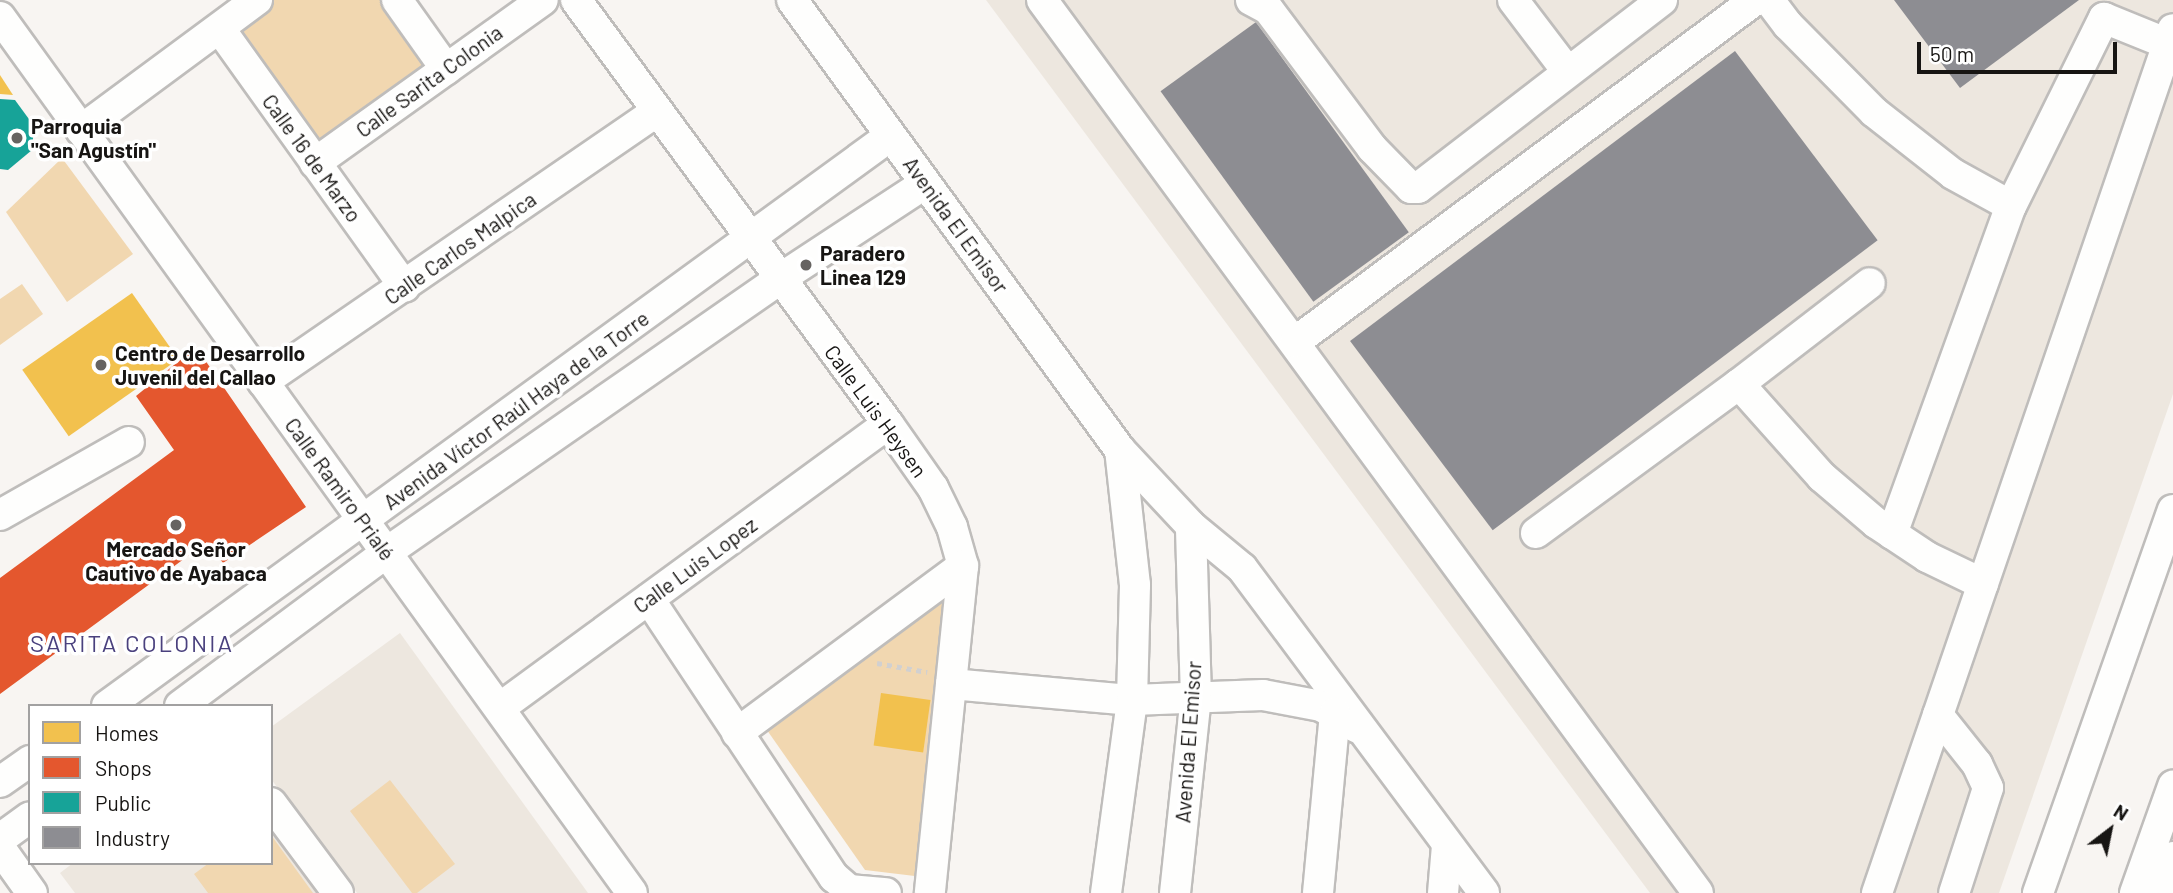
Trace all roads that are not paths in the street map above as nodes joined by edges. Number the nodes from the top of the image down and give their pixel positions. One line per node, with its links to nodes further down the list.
1 (257, 0): 14 (street)
2 (397, 0): 16 (street)
3 (542, 0): 16 (street, Calle Sarita Colonia)
4 (576, 0): 18 (street, Calle Luis Heysen)
5 (792, 0): 20 (street, Avenida El Emisor)
6 (1042, 0): 28 (street)
7 (1251, 0): 17 (street)
8 (1513, 0): 17 (street)
9 (1662, 0): 17 (street)
10 (1755, 0): 28 (street)
11 (1769, 0): 23 (street)
12 (2109, 9): 15 (street); 23 (street)
13 (0, 17): 19 (street, Calle Ramiro Prialé)
14 (220, 29): 19 (street); 21 (street, Calle 16 de Marzo)
15 (2170, 36): 42 (street)
16 (446, 69): 21 (street, Calle Sarita Colonia)
17 (1567, 71)
18 (656, 112): 24 (street, Calle Luis Heysen); 27 (street, Calle Carlos Malpica)
19 (81, 130): 29 (street, Calle Ramiro Prialé)
20 (890, 136): 22 (street, Avenida El Emisor); 24 (street, Avenida Víctor Raúl Haya de la Torre)
21 (315, 163): 27 (street, Calle 16 de Marzo)
22 (925, 184): 25 (street, Avenida Víctor Raúl Haya de la Torre); 33 (street, Avenida El Emisor)
23 (2011, 206): 39 (street)
24 (750, 237): 25 (street, Calle Luis Heysen); 36 (street, Avenida Víctor Raúl Haya de la Torre)
25 (778, 280): 31 (street, Calle Luis Heysen); 40 (street, Avenida Víctor Raúl Haya de la Torre)
26 (1871, 283): 30 (street)
27 (405, 287): 29 (street, Calle Carlos Malpica)
28 (1295, 342): 73 (street)
29 (262, 382): 36 (street, Calle Ramiro Prialé)
30 (1739, 384): 38 (street); 39 (street)
31 (888, 424): 41 (street, Calle Luis Heysen); 43 (street, Calle Luis Lopez)
32 (129, 442): 35 (street)
33 (1120, 450): 37 (street, Avenida El Emisor); 46 (street, Avenida El Emisor)
34 (2173, 510): 76 (street)
35 (0, 515)
36 (363, 523): 40 (street, Calle Ramiro Prialé); 48 (street, Avenida Víctor Raúl Haya de la Torre)
37 (1191, 526): 45 (street, Avenida El Emisor); 53 (street)
38 (1536, 533)
39 (1892, 534): 42 (street)
40 (387, 552): 47 (street, Avenida Víctor Raúl Haya de la Torre); 49 (street, Calle Ramiro Prialé)
41 (963, 566): 44 (street, Calle Luis Heysen); 52 (street)
42 (1983, 584): 51 (street)
43 (649, 599): 49 (street, Calle Luis Lopez); 52 (street)
44 (944, 679): 46 (street); 67 (street, Calle Luis Heysen)
45 (1196, 698): 46 (street); 50 (street); 69 (street, Avenida El Emisor)
46 (1132, 700): 68 (street, Avenida El Emisor)
47 (191, 703)
48 (110, 704)
49 (501, 707): 65 (street, Calle Ramiro Prialé)
50 (1335, 713): 53 (street); 70 (street)
51 (1938, 715): 74 (street); 75 (street)
52 (737, 733): 66 (street)
53 (1365, 733): 60 (street)
54 (28, 762): 55 (street)
55 (0, 782)
56 (2173, 786): 77 (street)
57 (273, 806): 64 (street)
58 (28, 818): 59 (street)
59 (0, 839)
60 (1447, 845): 71 (street); 72 (street)
61 (0, 848): 63 (street)
62 (2173, 857): 78 (street)
63 (32, 893)
64 (338, 893)
65 (632, 893)
66 (886, 893)
67 (930, 893)
68 (1106, 893)
69 (1175, 893)
70 (1318, 893)
71 (1443, 893)
72 (1484, 893)
73 (1698, 893)
74 (1877, 893)
75 (1954, 893)
76 (2038, 893)
77 (2135, 893)
78 (2158, 893)

